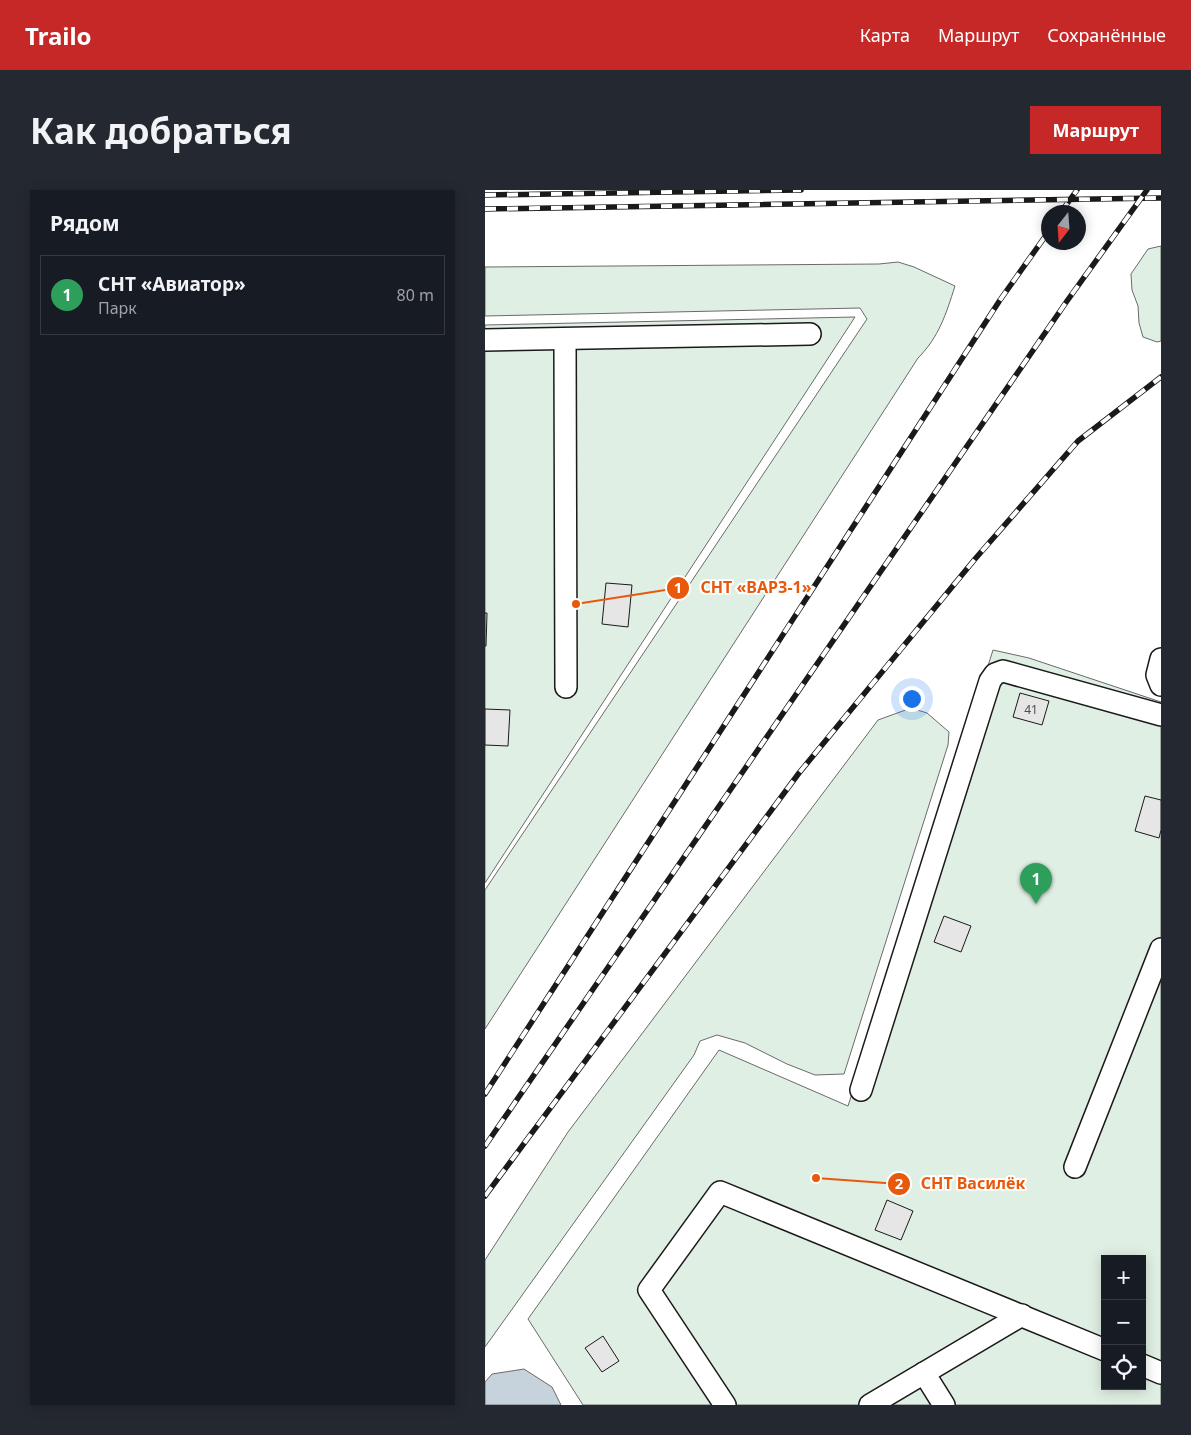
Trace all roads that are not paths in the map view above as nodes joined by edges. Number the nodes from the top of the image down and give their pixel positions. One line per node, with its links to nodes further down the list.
1 (809, 334): 2 (street)
2 (565, 339): 3 (street); 6 (street)
3 (485, 340)
4 (1161, 659): 5 (street)
5 (1161, 685)
6 (566, 687)
7 (1161, 716): 9 (street)
8 (1161, 949): 10 (street)
9 (861, 1090)
10 (1075, 1167)
11 (1022, 1315): 12 (street); 14 (street); 16 (street)
12 (1101, 1348)
13 (1146, 1367): 15 (street)
14 (924, 1373): 17 (street); 18 (street)
15 (1161, 1373)
16 (725, 1405)
17 (870, 1405)
18 (944, 1405)

